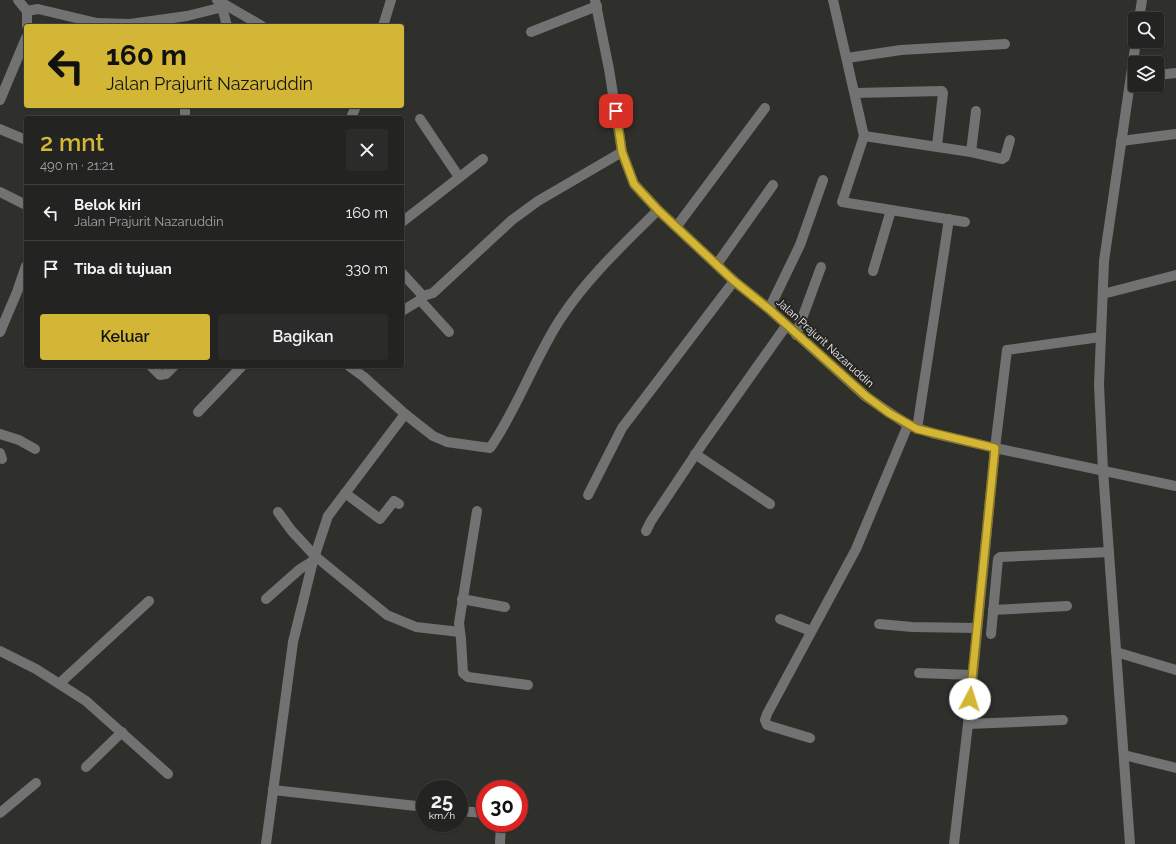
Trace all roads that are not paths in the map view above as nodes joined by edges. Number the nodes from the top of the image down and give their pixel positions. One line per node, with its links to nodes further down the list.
1 (18, 0): 7 (street)
2 (391, 0): 13 (street)
3 (833, 0): 17 (street)
4 (1142, 0): 8 (street)
5 (596, 3): 14 (street); 33 (street, Jalan Prajurit Nazaruddin)
6 (222, 4): 9 (street); 11 (street); 12 (street)
7 (27, 11): 9 (street); 10 (street)
8 (1140, 12)
9 (189, 21)
10 (28, 24)
11 (227, 24)
12 (258, 24)
13 (384, 24)
14 (531, 32)
15 (24, 43): 22 (street)
16 (1005, 44): 17 (street)
17 (847, 58): 21 (street)
18 (1176, 73): 19 (street)
19 (1164, 74)
20 (1130, 92): 31 (street)
21 (855, 93): 28 (street); 32 (street)
22 (0, 100)
23 (765, 108): 46 (street)
24 (976, 111): 34 (street)
25 (420, 119): 36 (street)
26 (0, 129): 29 (street)
27 (1176, 134): 31 (street)
28 (864, 136): 32 (street); 42 (street)
29 (24, 139)
30 (1010, 140): 34 (street)
31 (1121, 141): 54 (street)
32 (937, 146): 34 (street)
33 (622, 152): 41 (street, Jalan Prajurit Nazaruddin); 55 (street)
34 (971, 152)
35 (483, 159): 36 (street)
36 (459, 177): 44 (street)
37 (823, 180): 56 (street)
38 (773, 185): 47 (street)
39 (0, 192): 40 (street)
40 (24, 204)
41 (658, 210): 46 (street, Jalan Prajurit Nazaruddin); 68 (street)
42 (891, 210): 43 (street); 49 (street)
43 (950, 219): 45 (street); 69 (street)
44 (404, 220)
45 (964, 222)
46 (677, 226): 47 (street, Jalan Prajurit Nazaruddin)
47 (716, 264): 53 (street, Jalan Prajurit Nazaruddin)
48 (821, 267): 61 (street)
49 (873, 271)
50 (24, 272): 59 (street)
51 (1176, 275): 54 (street)
52 (404, 276): 55 (street)
53 (734, 281): 56 (street, Jalan Prajurit Nazaruddin); 77 (street)
54 (1103, 294): 62 (street)
55 (422, 298): 57 (street); 60 (street)
56 (769, 309): 58 (street, Jalan Prajurit Nazaruddin)
57 (404, 310)
58 (786, 326): 61 (street, Jalan Prajurit Nazaruddin); 73 (street)
59 (0, 332)
60 (449, 332)
61 (796, 335): 69 (street, Jalan Prajurit Nazaruddin)
62 (1100, 337): 71 (street); 74 (street)
63 (153, 368): 64 (street)
64 (172, 368)
65 (240, 368): 67 (street)
66 (352, 368): 68 (street)
67 (198, 412)
68 (405, 414): 76 (street)
69 (912, 427): 71 (street, Jalan Prajurit Nazaruddin); 94 (street)
70 (0, 434): 72 (street)
71 (995, 448): 74 (street, Jalan Prajurit Nazaruddin); 93 (street)
72 (35, 449)
73 (695, 454): 79 (street); 82 (street)
74 (1103, 470): 75 (street, Jalan Prajurit Nazaruddin); 83 (street)
75 (1176, 486)
76 (345, 493): 78 (street); 84 (street)
77 (588, 495)
78 (399, 504)
79 (770, 504)
80 (477, 510): 86 (street)
81 (278, 512): 84 (street)
82 (646, 531)
83 (1109, 552): 90 (street); 98 (street)
84 (314, 559): 85 (street); 95 (street); 113 (street)
85 (266, 599)
86 (462, 599): 89 (street); 95 (street)
87 (149, 601): 102 (street)
88 (1067, 606): 90 (street)
89 (505, 607)
90 (993, 610): 96 (street)
91 (780, 619): 94 (street)
92 (879, 624): 93 (street)
93 (977, 628): 101 (street)
94 (811, 631): 107 (street)
95 (460, 632): 103 (street)
96 (991, 634)
97 (0, 651): 102 (street)
98 (1116, 652): 99 (street); 108 (street)
99 (1176, 670)
100 (919, 673): 101 (street)
101 (972, 675): 105 (street)
102 (60, 683): 106 (street)
103 (528, 685)
104 (1063, 720): 105 (street)
105 (968, 724): 119 (street)
106 (122, 732): 109 (street); 111 (street)
107 (810, 738)
108 (1124, 755): 110 (street); 120 (street)
109 (86, 767)
110 (1176, 768)
111 (168, 774)
112 (36, 783): 115 (street)
113 (273, 790): 114 (street); 117 (street)
114 (416, 806)
115 (0, 812)
116 (501, 832): 118 (street)
117 (266, 844)
118 (500, 844)
119 (954, 844)
120 (1130, 844)

